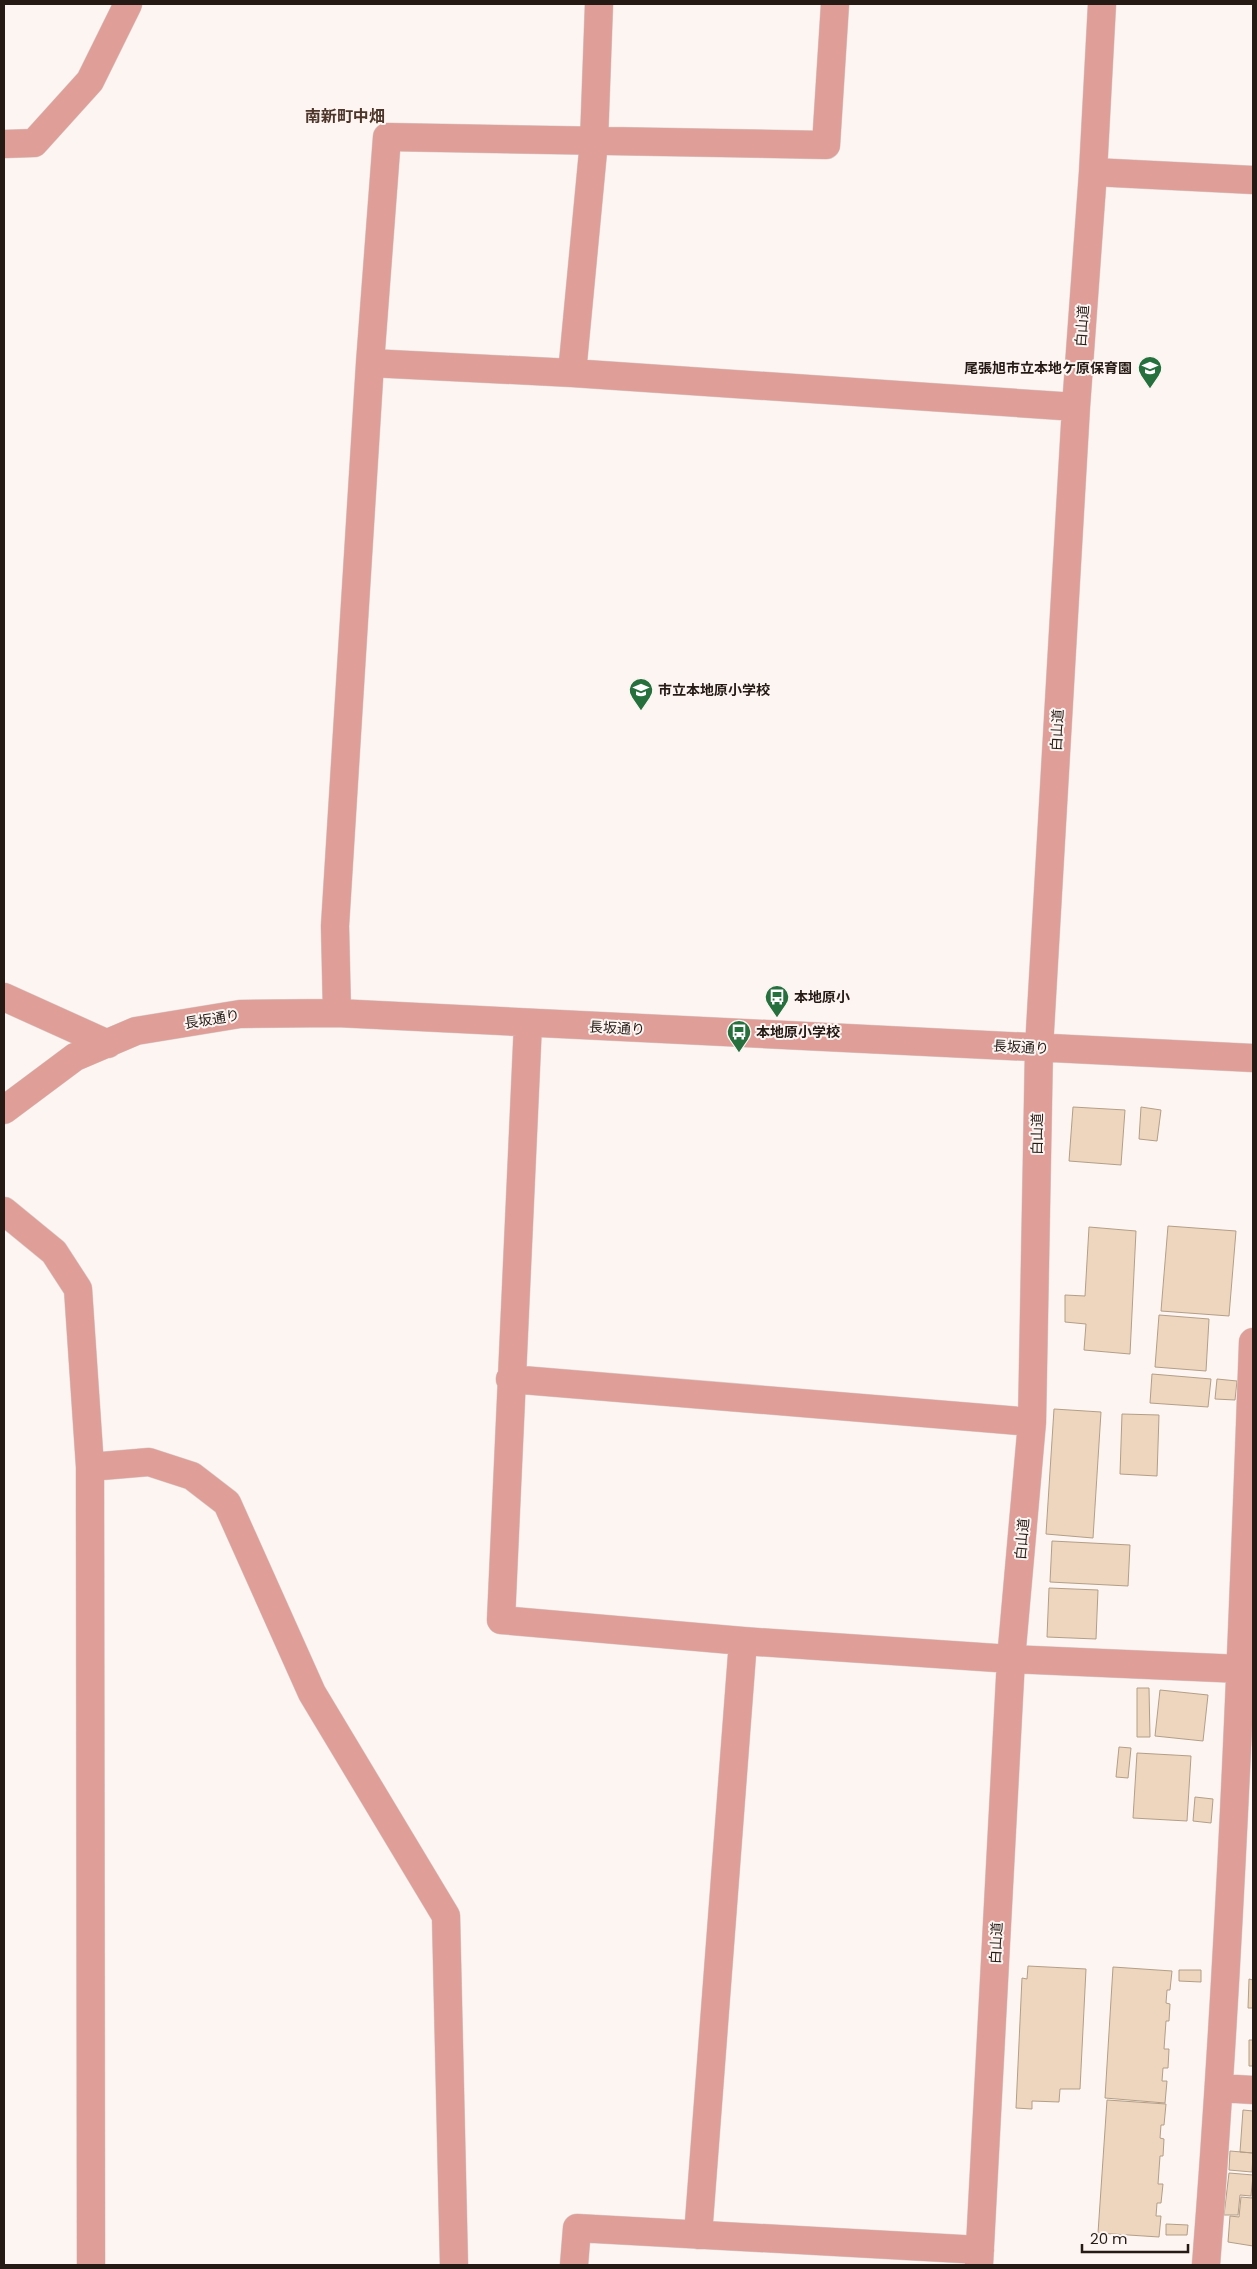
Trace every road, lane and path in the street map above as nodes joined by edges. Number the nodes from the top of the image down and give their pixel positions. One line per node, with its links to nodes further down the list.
1 (128, 4): 6 (street)
2 (600, 4): 5 (street)
3 (835, 4): 5 (street)
4 (1102, 4): 7 (street, 白山道)
5 (594, 141): 9 (street); 10 (street)
6 (4, 144)
7 (1093, 172): 8 (street); 11 (street, 白山道)
8 (1253, 180)
9 (370, 363): 10 (street); 13 (street)
10 (572, 373): 11 (street)
11 (1076, 407): 16 (street, 白山道)
12 (4, 997): 15 (street)
13 (337, 1013): 14 (street, 長坂通り); 15 (street, 長坂通り)
14 (528, 1023): 16 (street, 長坂通り); 21 (street)
15 (108, 1044): 18 (street, 長坂通り)
16 (1039, 1048): 17 (street, 長坂通り); 22 (street, 白山道)
17 (1253, 1058)
18 (4, 1110)
19 (4, 1211): 23 (street)
20 (1253, 1342): 26 (street)
21 (510, 1379): 22 (street); 24 (street)
22 (1032, 1422): 25 (street, 白山道)
23 (90, 1467): 31 (street); 32 (street)
24 (743, 1640): 25 (street); 29 (street)
25 (1011, 1659): 26 (street); 30 (street, 白山道)
26 (1241, 1669): 27 (street)
27 (1220, 2088): 28 (street); 34 (street)
28 (1253, 2090)
29 (698, 2235): 30 (street); 33 (street)
30 (982, 2261)
31 (91, 2265)
32 (454, 2265)
33 (574, 2265)
34 (1206, 2265)

